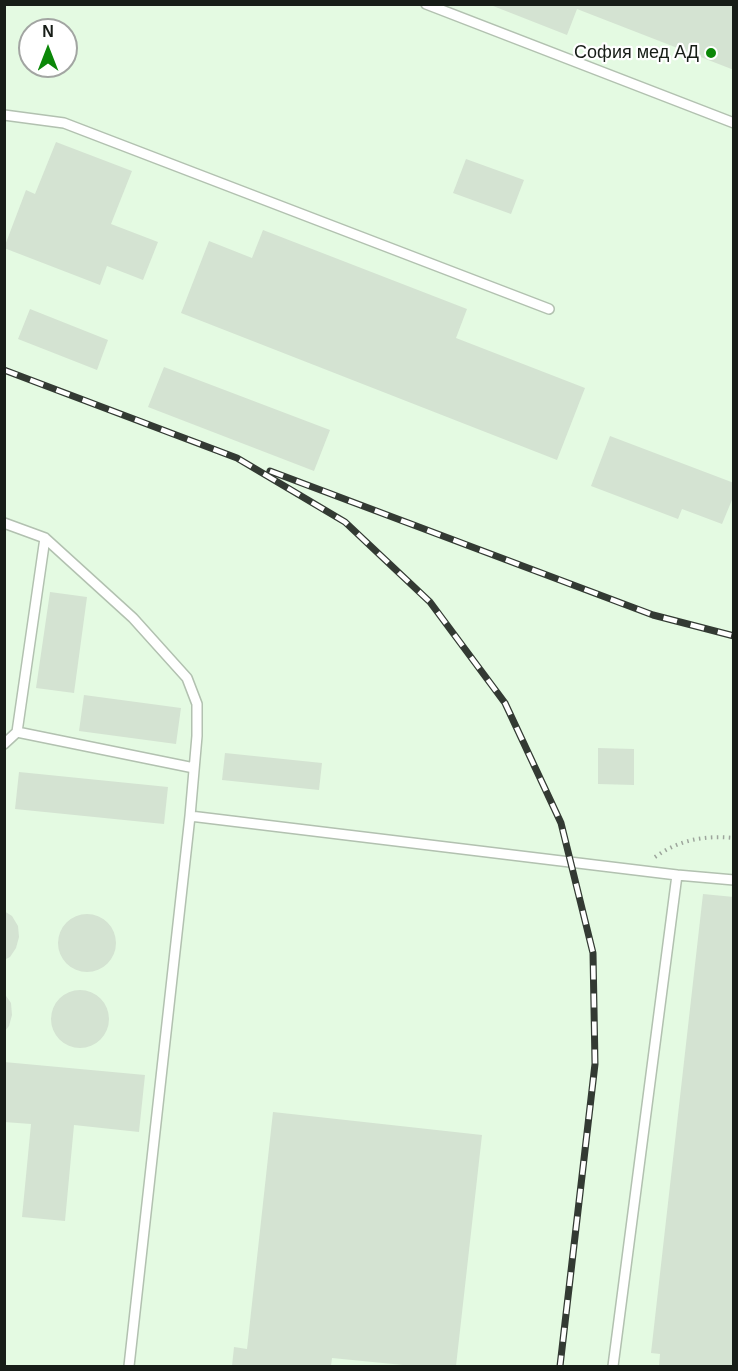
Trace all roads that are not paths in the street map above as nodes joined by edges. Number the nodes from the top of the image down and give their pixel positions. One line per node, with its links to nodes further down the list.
1 (426, 4): 3 (lane)
2 (4, 114): 4 (lane)
3 (734, 123)
4 (549, 309)
5 (4, 523): 6 (lane)
6 (45, 538): 7 (lane); 9 (lane)
7 (17, 732): 8 (lane); 9 (lane)
8 (4, 744)
9 (194, 768): 10 (lane)
10 (190, 816): 11 (lane); 13 (lane)
11 (677, 875): 12 (lane); 14 (lane)
12 (734, 880)
13 (129, 1366)
14 (613, 1366)

